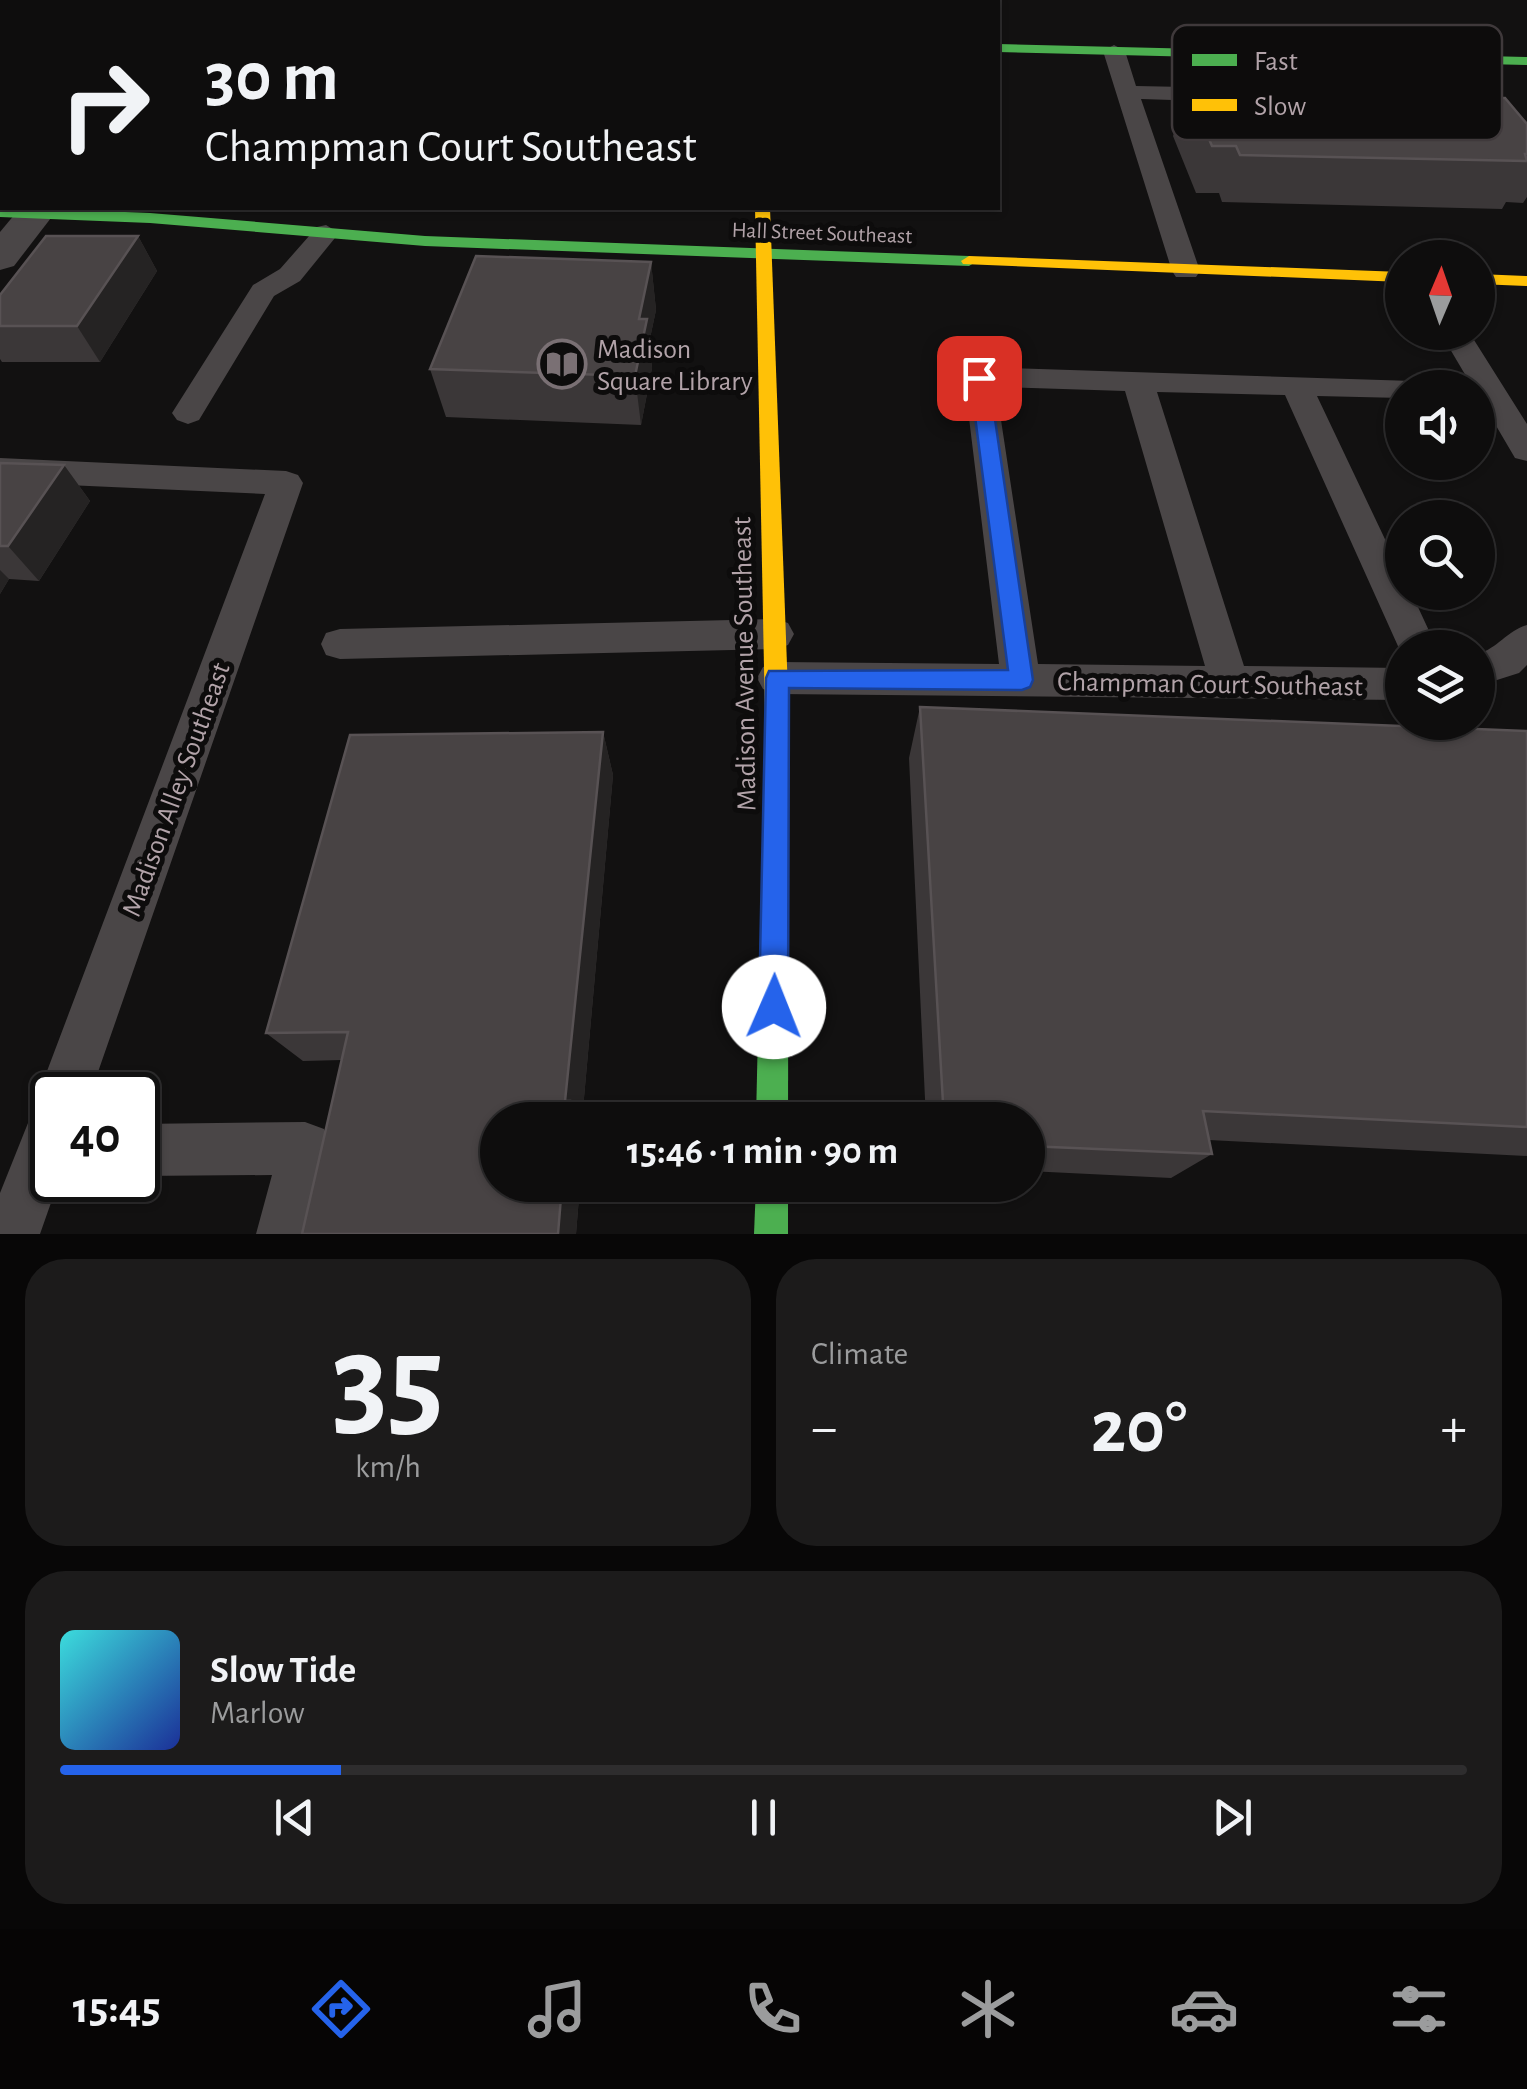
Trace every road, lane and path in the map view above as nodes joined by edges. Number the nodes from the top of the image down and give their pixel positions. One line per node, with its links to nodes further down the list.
1 (1000, 48): 2 (street)
2 (1114, 51): 3 (street); 6 (lane)
3 (1172, 52)
4 (1502, 60): 5 (street)
5 (1527, 61)
6 (1127, 92): 7 (lane); 13 (lane)
7 (1172, 93)
8 (762, 210): 11 (street, Madison Avenue Southeast)
9 (10, 211): 10 (street, Hall Street Southeast); 12 (street)
10 (326, 233): 11 (street, Hall Street Southeast); 23 (lane)
11 (764, 256): 13 (street, Hall Street Southeast); 27 (street, Madison Avenue Southeast)
12 (0, 258)
13 (1186, 271): 14 (street, Hall Street Southeast)
14 (1385, 277)
15 (1495, 279): 16 (street)
16 (1527, 280)
17 (1138, 381): 18 (lane); 32 (lane); 33 (lane)
18 (1296, 385): 19 (lane); 26 (lane)
19 (1385, 388)
20 (1495, 390): 21 (lane)
21 (1527, 391)
22 (1495, 406): 24 (lane)
23 (188, 413)
24 (1527, 450)
25 (0, 470): 35 (lane, Madison Alley Southeast)
26 (1410, 630)
27 (775, 634): 29 (lane); 31 (street, Madison Avenue Southeast)
28 (1527, 640): 30 (lane)
29 (340, 644)
30 (1495, 665)
31 (778, 678): 32 (lane, Champman Court Southeast); 36 (street, Madison Avenue Southeast)
32 (1022, 680): 33 (lane, Champman Court Southeast)
33 (1230, 683): 34 (lane, Champman Court Southeast)
34 (1385, 684)
35 (72, 1072)
36 (772, 1102)
37 (160, 1150): 41 (lane)
38 (30, 1190): 40 (lane)
39 (772, 1202): 42 (street)
40 (12, 1234)
41 (284, 1234)
42 (771, 1234)

